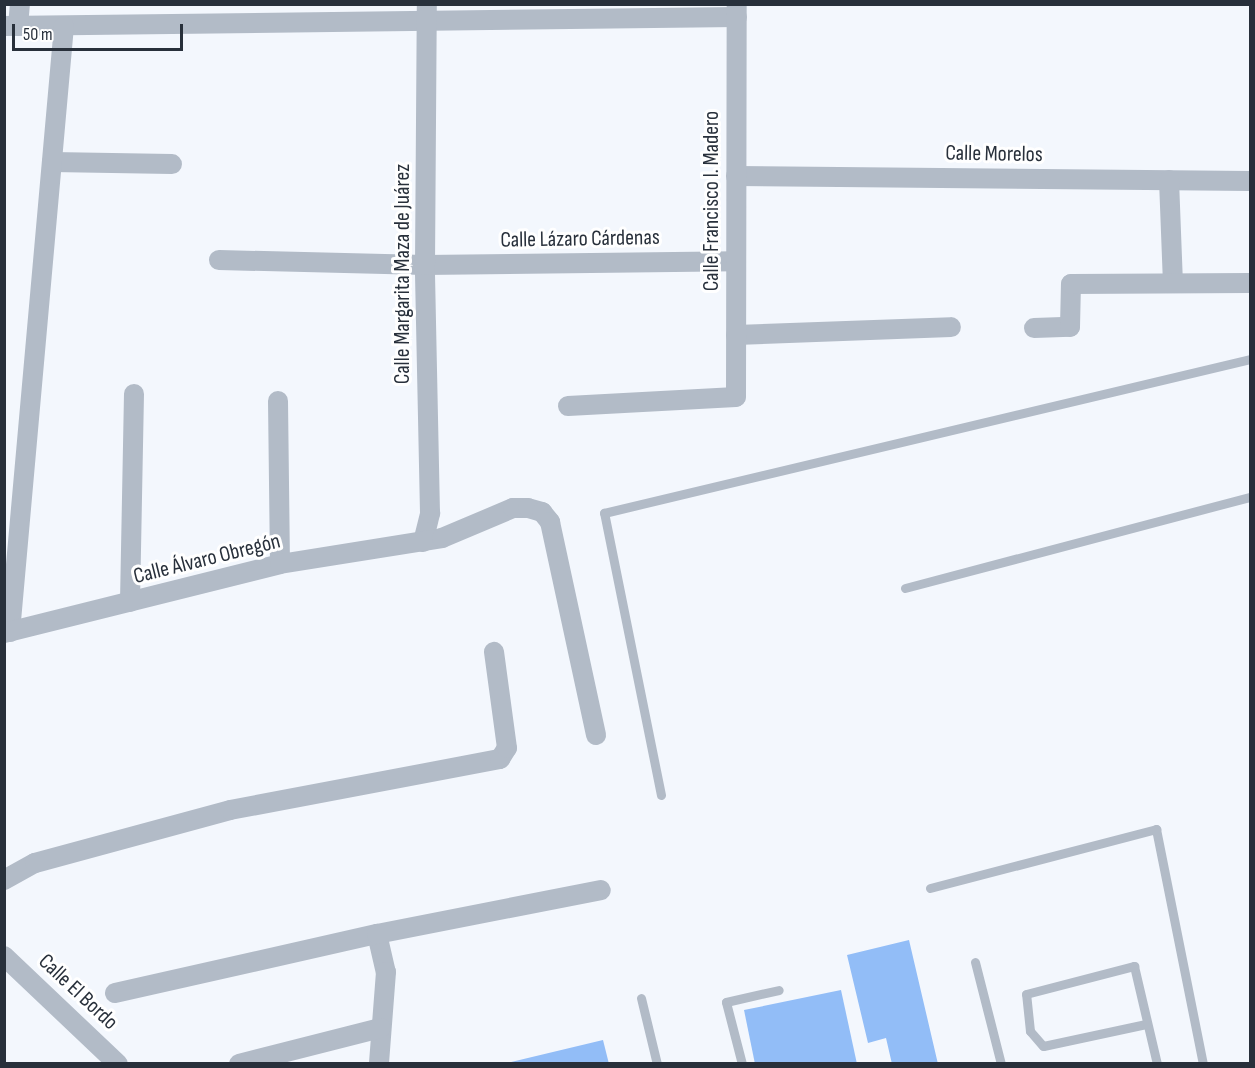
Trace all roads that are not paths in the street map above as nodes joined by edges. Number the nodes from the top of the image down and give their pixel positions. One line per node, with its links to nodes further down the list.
1 (20, 4): 6 (street)
2 (737, 11): 3 (street); 10 (street, Calle Francisco I. Madero)
3 (532, 12): 4 (street)
4 (427, 13): 5 (street); 15 (street, Calle Margarita Maza de Juárez)
5 (271, 14): 7 (street)
6 (11, 26): 7 (street)
7 (64, 26): 8 (street)
8 (52, 162): 9 (street); 30 (street)
9 (172, 164)
10 (736, 176): 11 (street, Calle Morelos); 14 (street, Calle Francisco I. Madero)
11 (1170, 180): 12 (street, Calle Morelos); 16 (street)
12 (1251, 181)
13 (219, 260): 15 (street, Calle Lázaro Cárdenas)
14 (736, 261): 15 (street, Calle Lázaro Cárdenas); 20 (street, Calle Francisco I. Madero)
15 (425, 265): 26 (street, Calle Margarita Maza de Juárez)
16 (1173, 283): 17 (street); 19 (street)
17 (1251, 283)
18 (951, 327): 20 (street)
19 (1034, 328)
20 (736, 336): 24 (street, Calle Francisco I. Madero)
21 (1251, 359): 33 (lane)
22 (134, 394): 29 (street)
23 (278, 401): 27 (street)
24 (568, 406)
25 (1251, 497): 28 (lane)
26 (423, 542): 27 (street, Calle Álvaro Obregón); 32 (street, Calle Álvaro Obregón)
27 (280, 564): 29 (street, Calle Álvaro Obregón)
28 (905, 588)
29 (130, 602): 30 (street, Calle Álvaro Obregón)
30 (7, 633)
31 (494, 652): 34 (street)
32 (596, 735)
33 (661, 795)
34 (4, 880)
35 (930, 888): 52 (lane)
36 (601, 890): 37 (street)
37 (376, 934): 41 (street); 44 (street)
38 (4, 956): 45 (street, Calle El Bordo)
39 (975, 962): 50 (lane)
40 (779, 990): 49 (lane)
41 (115, 993)
42 (641, 998): 48 (lane)
43 (1146, 1024): 43 (lane); 51 (lane)
44 (380, 1028): 46 (street); 47 (street)
45 (118, 1064)
46 (239, 1064)
47 (378, 1064)
48 (657, 1064)
49 (742, 1064)
50 (1001, 1064)
51 (1157, 1064)
52 (1203, 1064)

